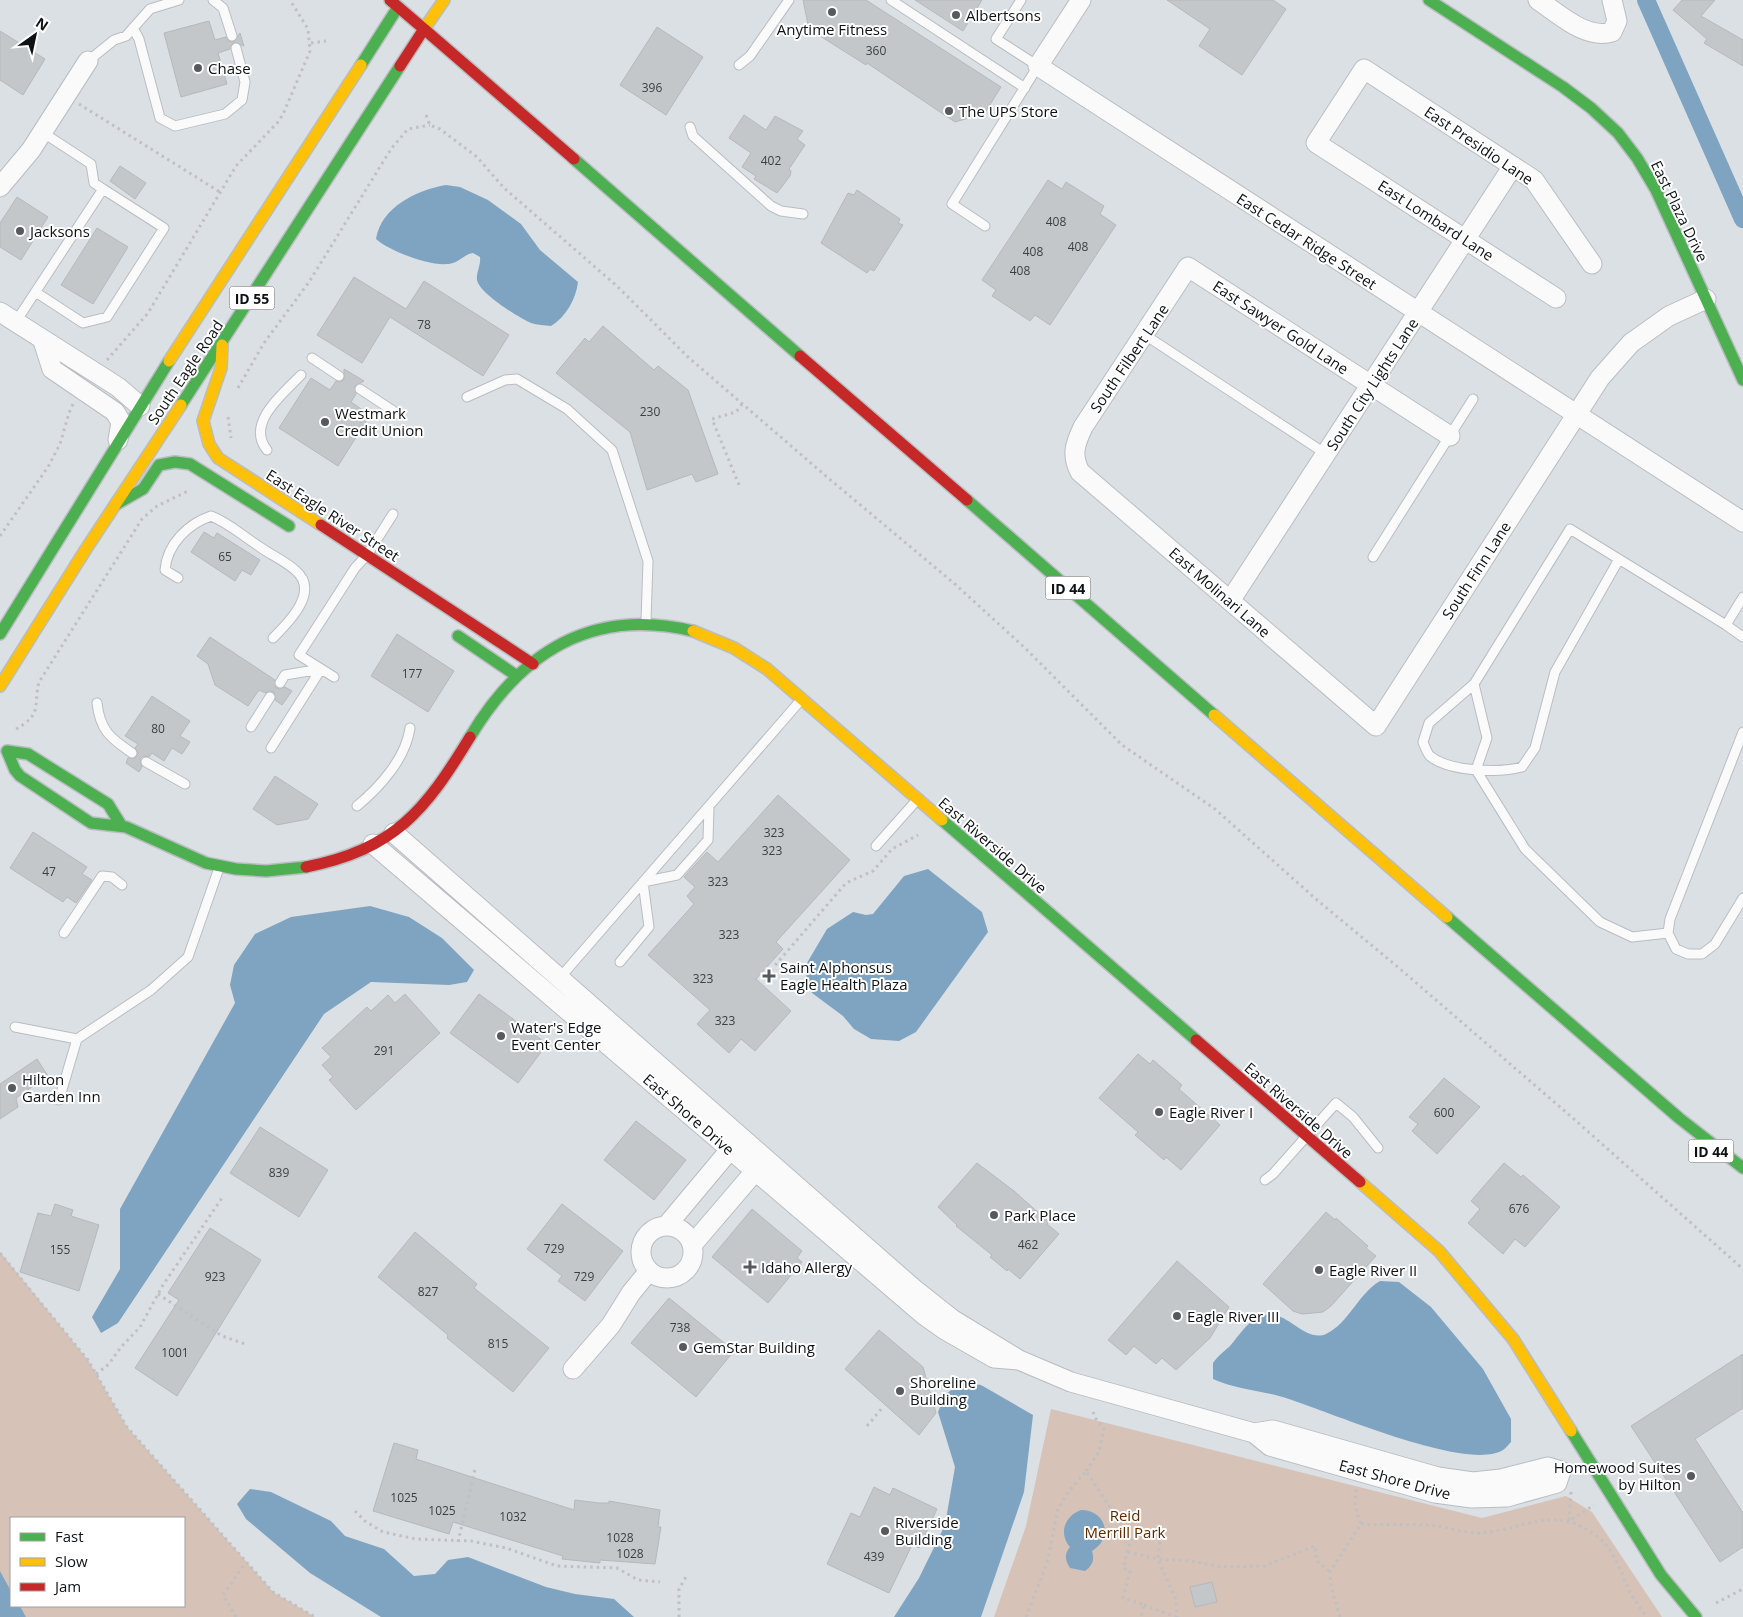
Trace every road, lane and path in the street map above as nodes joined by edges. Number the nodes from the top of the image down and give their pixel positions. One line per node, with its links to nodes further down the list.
1 (179, 0): 13 (lane)
2 (213, 0): 15 (lane)
3 (290, 0): 17 (path)
4 (444, 0): 14 (main road, South Eagle Road)
5 (789, 0): 20 (lane)
6 (891, 0): 22 (lane)
7 (1021, 0): 21 (lane)
8 (1081, 0): 21 (street)
9 (1429, 0): 40 (main road, East Plaza Drive)
10 (1538, 0): 11 (street)
11 (1612, 0)
12 (397, 2): 14 (main road, ID 44); 59 (main road, South Eagle Road / ID 55)
13 (133, 28): 18 (lane); 19 (lane)
14 (424, 28): 46 (main road, South Eagle Road / ID 55); 135 (main road, ID 44)
15 (232, 36)
16 (326, 41): 17 (path)
17 (310, 43): 32 (path)
18 (236, 48)
19 (88, 61): 23 (street)
20 (740, 65)
21 (1038, 66): 22 (lane); 42 (street, East Cedar Ridge Street)
22 (1025, 88): 34 (lane)
23 (66, 95): 27 (street); 32 (path)
24 (426, 115): 25 (path)
25 (430, 125): 54 (path); 58 (path)
26 (690, 127): 33 (lane)
27 (42, 132): 30 (street); 31 (lane)
28 (1316, 143): 29 (street, East Presidio Lane); 35 (street, East Lombard Lane)
29 (1513, 166): 35 (street, South City Lights Lane); 36 (street, East Presidio Lane)
30 (0, 187)
31 (102, 188): 38 (lane); 38 (lane)
32 (220, 192): 48 (path)
33 (803, 214)
34 (985, 226)
35 (1465, 240): 39 (street, East Lombard Lane); 42 (street, South City Lights Lane)
36 (1592, 264)
37 (1188, 267): 44 (street, South Filbert Lane); 52 (street, East Sawyer Gold Lane)
38 (37, 293): 43 (lane)
39 (1556, 298)
40 (1706, 299): 51 (main road, East Plaza Drive); 62 (street, South Finn Lane)
41 (0, 312): 43 (street)
42 (1418, 312): 52 (street, South City Lights Lane); 62 (street, East Cedar Ridge Street)
43 (15, 323): 45 (street)
44 (1145, 335): 68 (street, South Filbert Lane); 69 (lane)
45 (44, 341): 59 (street); 66 (street)
46 (222, 345): 73 (main road, South Eagle Road / ID 55); 78 (main road, East Eagle River Street)
47 (312, 358): 50 (lane)
48 (104, 363)
49 (301, 375): 67 (lane)
50 (339, 376)
51 (1743, 380)
52 (1371, 385): 64 (street, East Sawyer Gold Lane); 69 (street, South City Lights Lane)
53 (360, 389): 61 (lane)
54 (237, 390)
55 (467, 397): 84 (lane)
56 (1473, 399): 64 (lane)
57 (79, 400): 77 (path)
58 (742, 404): 71 (path); 141 (path)
59 (140, 406): 63 (main road); 66 (main road, South Eagle Road / ID 55)
60 (229, 413): 65 (path)
61 (398, 414)
62 (1576, 414): 75 (street, East Cedar Ridge Street); 100 (street, South Finn Lane)
63 (143, 428)
64 (1450, 436): 79 (lane)
65 (231, 439)
66 (117, 444): 87 (main road, South Eagle Road / ID 55)
67 (267, 450)
68 (1074, 452): 83 (street, East Molinari Lane)
69 (1326, 454): 83 (street, South City Lights Lane)
70 (119, 479): 73 (main road)
71 (739, 485)
72 (194, 490): 103 (path)
73 (112, 509): 76 (main road); 96 (main road, South Eagle Road / ID 55)
74 (392, 514): 78 (lane)
75 (1743, 522)
76 (298, 531)
77 (0, 536)
78 (367, 555): 90 (main road, East Eagle River Street); 91 (lane)
79 (1374, 557)
80 (1618, 561): 85 (lane); 95 (lane); 109 (lane)
81 (178, 578): 89 (lane)
82 (1743, 597): 85 (lane)
83 (1230, 601): 100 (street, East Molinari Lane)
84 (646, 622): 90 (main road, East Riverside Drive); 98 (main road, East Riverside Drive)
85 (1726, 625): 88 (lane)
86 (445, 627): 92 (main road)
87 (0, 634)
88 (1743, 637)
89 (273, 638)
90 (533, 664): 92 (main road, East Riverside Drive)
91 (320, 669): 93 (lane); 94 (lane); 106 (lane)
92 (517, 676): 115 (main road, East Riverside Drive)
93 (334, 678)
94 (280, 683)
95 (1474, 684): 109 (lane); 109 (lane)
96 (0, 686)
97 (270, 697): 101 (lane)
98 (802, 699): 111 (main road, East Riverside Drive); 113 (lane)
99 (97, 703): 107 (lane)
100 (1376, 726)
101 (251, 727)
102 (410, 728): 112 (lane)
103 (16, 729)
104 (1743, 732): 124 (lane)
105 (3, 748): 114 (main road, East Riverside Drive); 114 (main road, East Riverside Drive)
106 (271, 748)
107 (132, 753)
108 (146, 762): 110 (lane)
109 (1476, 770): 124 (lane)
110 (185, 784)
111 (918, 799): 118 (lane); 131 (main road, East Riverside Drive)
112 (357, 806)
113 (709, 807): 120 (lane); 120 (lane)
114 (121, 825): 119 (main road, East Riverside Drive)
115 (394, 833): 117 (main road, East Riverside Drive); 127 (street, East Shore Drive)
116 (918, 835): 126 (path)
117 (373, 844): 119 (main road, East Riverside Drive); 127 (street, East Shore Drive)
118 (876, 846)
119 (220, 866): 129 (lane)
120 (643, 882): 125 (lane); 127 (lane)
121 (122, 885): 123 (lane)
122 (1743, 898): 124 (lane)
123 (64, 933)
124 (1668, 933)
125 (620, 962)
126 (771, 970)
127 (553, 986): 132 (street, East Shore Drive)
128 (15, 1026): 129 (lane)
129 (77, 1039): 130 (lane)
130 (59, 1100)
131 (1306, 1136): 133 (lane); 136 (lane); 150 (main road, East Riverside Drive)
132 (735, 1144): 134 (street, East Shore Drive); 138 (street)
133 (1378, 1148)
134 (760, 1165): 139 (street); 150 (street, East Shore Drive)
135 (1740, 1172)
136 (1265, 1180)
137 (222, 1198): 143 (path)
138 (667, 1225): 139 (street); 142 (street)
139 (692, 1245): 142 (street)
140 (0, 1253): 146 (path)
141 (1743, 1269)
142 (649, 1271): 145 (street)
143 (158, 1294): 144 (path); 146 (path)
144 (248, 1344)
145 (574, 1369)
146 (96, 1374): 163 (path)
147 (883, 1407): 149 (path)
148 (1093, 1412): 152 (path)
149 (867, 1426)
150 (1586, 1455): 178 (main road, East Riverside Drive)
151 (475, 1469): 160 (path)
152 (1086, 1470): 161 (path); 173 (path)
153 (1357, 1488): 158 (path)
154 (1570, 1491): 157 (path)
155 (1592, 1506): 157 (path)
156 (355, 1511): 160 (path)
157 (1569, 1522): 158 (path); 177 (path)
158 (1361, 1524): 164 (path)
159 (1161, 1529): 162 (path)
160 (458, 1542): 166 (path)
161 (1128, 1552): 162 (path); 169 (path)
162 (1158, 1559): 164 (path); 175 (path)
163 (246, 1562): 170 (path); 171 (path)
164 (1330, 1572): 176 (path)
165 (686, 1577): 172 (path)
166 (660, 1582)
167 (1743, 1589): 168 (path)
168 (1716, 1603)
169 (1144, 1605): 174 (path); 175 (path)
170 (236, 1617)
171 (315, 1617)
172 (678, 1617)
173 (1026, 1617)
174 (1141, 1617)
175 (1177, 1617)
176 (1340, 1617)
177 (1647, 1617)
178 (1696, 1617)

